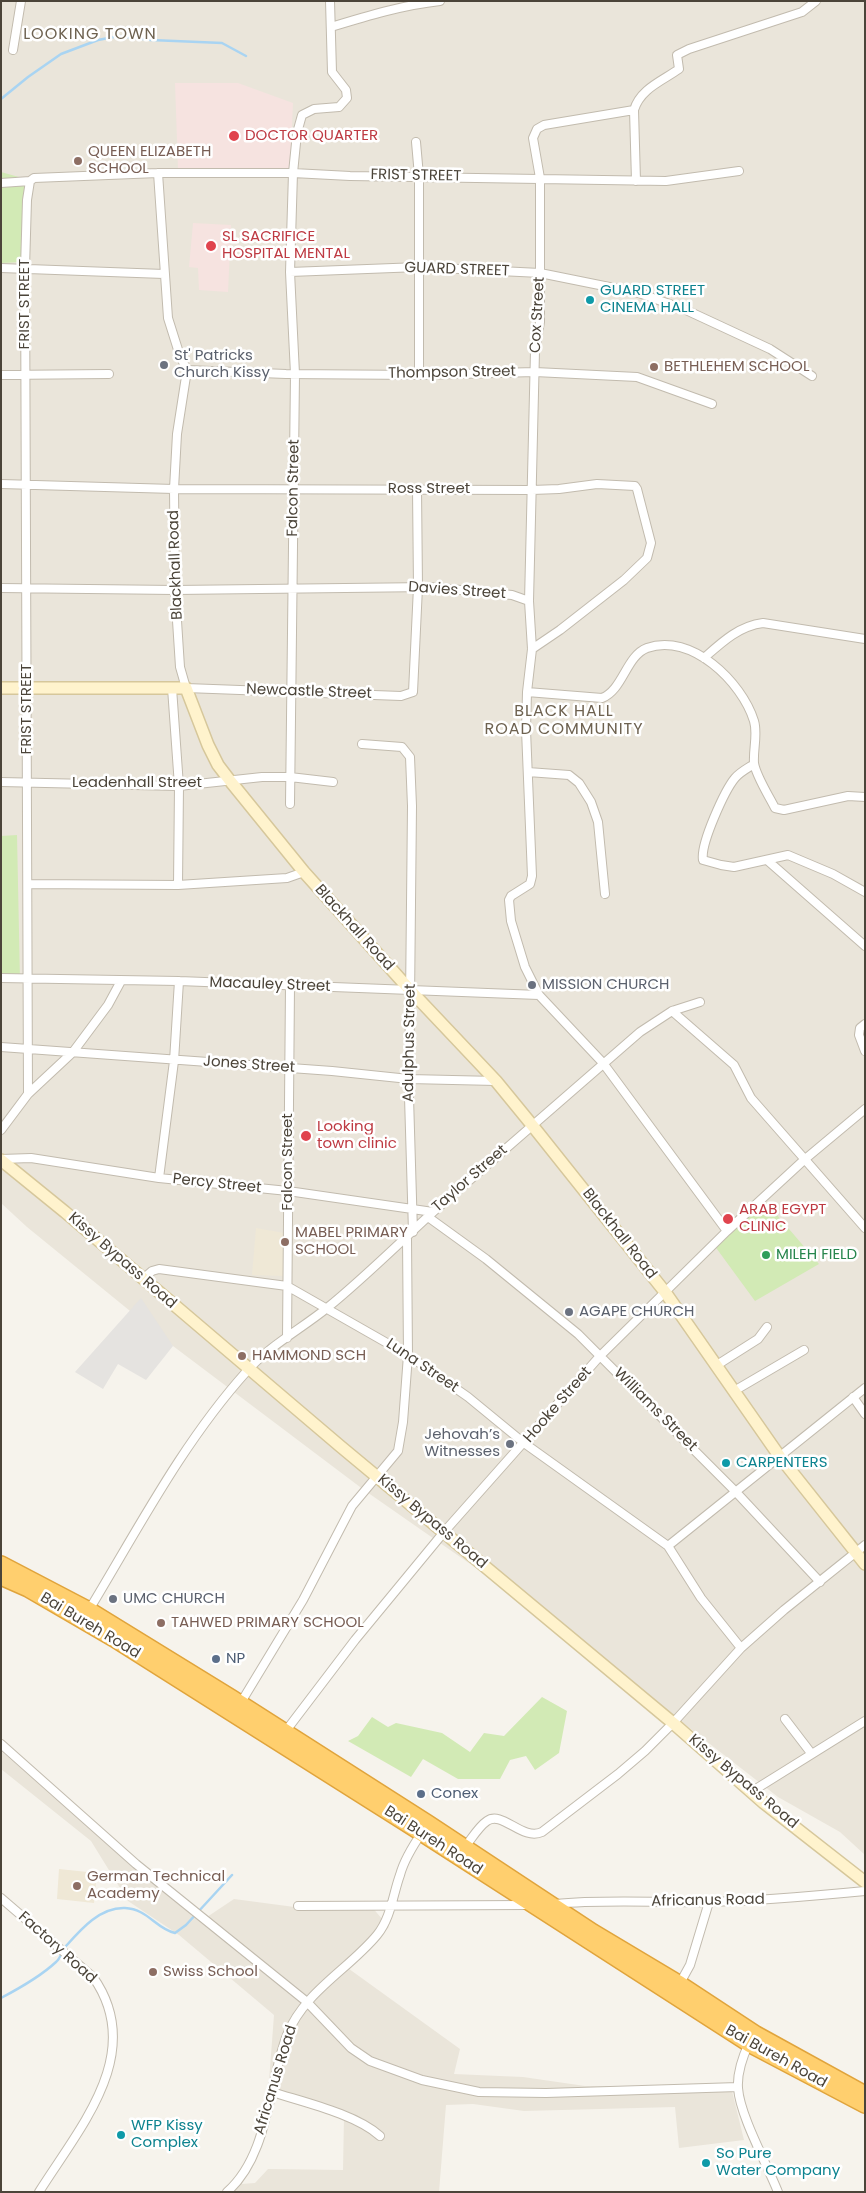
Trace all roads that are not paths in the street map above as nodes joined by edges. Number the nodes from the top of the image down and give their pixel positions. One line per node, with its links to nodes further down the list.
1 (21, 1): 6 (street)
2 (330, 1): 5 (street)
3 (440, 1): 5 (street)
4 (816, 1): 7 (street)
5 (331, 27): 11 (street, Falcon Street)
6 (13, 50)
7 (634, 110): 13 (street, Cox Street); 15 (street)
8 (416, 142): 12 (street)
9 (740, 171): 15 (street, FRIST STREET)
10 (158, 173): 11 (street, FRIST STREET); 14 (street, FRIST STREET); 22 (street)
11 (293, 173): 12 (street, FRIST STREET); 20 (street, Falcon Street)
12 (419, 176): 13 (street, FRIST STREET); 17 (street)
13 (540, 178): 15 (street, FRIST STREET); 21 (street, Cox Street)
14 (30, 181): 16 (street); 19 (street, FRIST STREET)
15 (636, 181)
16 (1, 183)
17 (419, 267): 20 (street, GUARD STREET); 21 (street, GUARD STREET); 28 (street)
18 (1, 268): 19 (street)
19 (25, 268): 22 (street); 29 (street, FRIST STREET)
20 (290, 272): 26 (street, Falcon Street)
21 (540, 273): 24 (street, Cox Street); 30 (street, GUARD STREET)
22 (164, 274): 23 (street)
23 (187, 370): 26 (street, Thompson Street); 34 (street, Blackhall Road)
24 (535, 372): 28 (street, Thompson Street); 31 (street, Thompson Street); 37 (street, Cox Street)
25 (109, 374): 29 (street)
26 (295, 374): 28 (street, Thompson Street); 35 (street, Falcon Street)
27 (1, 375): 29 (street)
28 (418, 375)
29 (25, 376): 33 (street, FRIST STREET)
30 (812, 376)
31 (712, 404)
32 (1, 484): 33 (street, Ross Street)
33 (25, 484): 34 (street, Ross Street); 40 (street, FRIST STREET)
34 (174, 489): 35 (street, Ross Street); 42 (street, Blackhall Road)
35 (294, 489): 36 (street, Ross Street); 41 (street, Falcon Street)
36 (417, 489): 37 (street, Ross Street); 38 (street, Newcastle Street)
37 (532, 490): 43 (street, Cox Street); 45 (street, Ross Street)
38 (418, 587): 41 (street, Davies Street); 43 (street, Davies Street); 51 (street, Newcastle Street)
39 (1, 588): 40 (street, Davies Street)
40 (27, 588): 42 (street, Davies Street); 48 (street, FRIST STREET)
41 (292, 589): 42 (street, Davies Street); 51 (street, Falcon Street)
42 (175, 590): 50 (street, Blackhall Road)
43 (529, 601): 45 (street)
44 (865, 639): 46 (street)
45 (532, 649): 52 (street)
46 (704, 658): 52 (street); 54 (street)
47 (1, 688): 48 (street, Newcastle Street)
48 (27, 688): 49 (street, Newcastle Street); 58 (street, FRIST STREET)
49 (172, 688): 50 (street, Newcastle Street); 61 (street)
50 (186, 688): 51 (street, Newcastle Street); 59 (street, Blackhall Road)
51 (292, 691): 56 (street, Falcon Street)
52 (527, 692): 55 (street)
53 (362, 744): 76 (street, Adulphus Street)
54 (754, 764): 62 (street); 64 (street)
55 (528, 772): 69 (street); 77 (street)
56 (290, 777): 59 (street, Leadenhall Street); 60 (street, Leadenhall Street); 63 (street, Falcon Street)
57 (1, 782): 58 (street, Leadenhall Street)
58 (26, 782): 61 (street, Leadenhall Street); 66 (street, FRIST STREET)
59 (231, 782): 61 (street, Leadenhall Street); 65 (street, Blackhall Road)
60 (333, 782)
61 (179, 786): 67 (street)
62 (865, 797)
63 (290, 804)
64 (767, 860): 68 (street); 70 (street)
65 (304, 872): 67 (street); 76 (street, Blackhall Road)
66 (28, 884): 67 (street); 72 (street, FRIST STREET)
67 (178, 885)
68 (865, 892)
69 (605, 894)
70 (865, 946)
71 (1, 978): 72 (street, Macauley Street)
72 (27, 980): 73 (street, Macauley Street); 82 (street, FRIST STREET)
73 (120, 981): 74 (street, Macauley Street); 84 (street)
74 (180, 981): 75 (street, Macauley Street); 85 (street)
75 (290, 986): 76 (street, Macauley Street); 87 (street, Falcon Street)
76 (410, 990): 77 (street, Macauley Street); 88 (street, Adulphus Street); 89 (street, Blackhall Road)
77 (539, 995): 86 (street)
78 (700, 1002): 79 (street, Taylor Street)
79 (672, 1011): 86 (street, Taylor Street); 95 (street)
80 (865, 1024): 83 (street)
81 (1, 1047): 82 (street, Jones Street)
82 (27, 1050): 84 (street, Jones Street); 90 (street, FRIST STREET)
83 (865, 1051)
84 (73, 1052): 85 (street, Jones Street); 90 (street)
85 (174, 1060): 87 (street, Jones Street); 96 (street)
86 (603, 1064): 92 (street, Taylor Street); 101 (street)
87 (289, 1068): 88 (street, Jones Street); 97 (street, Falcon Street)
88 (409, 1079): 89 (street, Jones Street); 98 (street, Adulphus Street)
89 (496, 1081): 92 (street, Blackhall Road)
90 (28, 1094): 93 (street)
91 (865, 1109): 95 (street, Hooke Street)
92 (532, 1125): 99 (street, Taylor Street); 106 (street, Blackhall Road)
93 (1, 1130)
94 (1, 1160): 96 (street, Percy Street); 104 (street, Kissy Bypass Road)
95 (804, 1160): 100 (street); 101 (street, Hooke Street)
96 (159, 1178): 97 (street, Percy Street)
97 (288, 1191): 98 (street, Percy Street); 105 (street, Falcon Street)
98 (412, 1208): 99 (street, Percy Street); 102 (street, Adulphus Street)
99 (431, 1214): 102 (street, Taylor Street); 112 (street, Williams Street)
100 (865, 1228)
101 (727, 1231): 106 (street, Hooke Street)
102 (413, 1232): 103 (street, Taylor Street)
103 (407, 1239): 107 (street, Taylor Street); 111 (street)
104 (143, 1279): 105 (street, Luna Street); 114 (street, Kissy Bypass Road)
105 (287, 1286): 107 (street, Luna Street); 109 (street, Falcon Street)
106 (665, 1292): 112 (street, Hooke Street); 113 (street, Blackhall Road)
107 (327, 1308): 109 (street, Taylor Street); 111 (street, Luna Street)
108 (768, 1327): 113 (street)
109 (287, 1338): 114 (street, Taylor Street)
110 (804, 1350): 116 (street)
111 (408, 1354): 119 (street, Luna Street); 121 (street)
112 (600, 1356): 119 (street, Hooke Street); 122 (street, Williams Street)
113 (717, 1365): 116 (street, Blackhall Road)
114 (249, 1369): 121 (street, Kissy Bypass Road); 130 (street, Taylor Street)
115 (865, 1388): 117 (street)
116 (734, 1391): 120 (street, Blackhall Road)
117 (853, 1397): 118 (street); 120 (street)
118 (865, 1414)
119 (524, 1443): 123 (street, Hooke Street); 124 (street, Luna Street)
120 (780, 1457): 122 (street); 125 (street, Blackhall Road)
121 (376, 1476): 123 (street, Kissy Bypass Road); 132 (street)
122 (735, 1491): 124 (street); 129 (street, Williams Street)
123 (444, 1532): 134 (street, Kissy Bypass Road); 136 (street, Hooke Street)
124 (668, 1546): 131 (street)
125 (860, 1549): 127 (street, Blackhall Road); 129 (street)
126 (1, 1564): 130 (highway)
127 (865, 1564)
128 (1, 1577): 140 (highway, Bai Bureh Road)
129 (820, 1582): 131 (street)
130 (88, 1610): 132 (highway)
131 (741, 1648): 134 (street)
132 (240, 1704): 136 (highway)
133 (785, 1719): 138 (street)
134 (675, 1721): 139 (street, Kissy Bypass Road); 141 (street)
135 (865, 1721): 138 (street)
136 (285, 1732): 140 (highway)
137 (1, 1744): 151 (street)
138 (811, 1753): 139 (street)
139 (751, 1792): 142 (street, Kissy Bypass Road)
140 (425, 1828): 141 (highway); 146 (highway, Bai Bureh Road); 149 (street, Africanus Road)
141 (464, 1848): 147 (highway)
142 (865, 1882)
143 (865, 1891): 145 (street, Africanus Road)
144 (1, 1898): 158 (street, Factory Road)
145 (709, 1902): 147 (street, Africanus Road); 150 (street)
146 (531, 1904): 149 (street); 150 (highway, Bai Bureh Road)
147 (552, 1905): 150 (highway)
148 (298, 1906): 149 (street)
149 (391, 1907): 151 (street, Africanus Road)
150 (676, 1989): 152 (highway, Bai Bureh Road)
151 (307, 2002): 153 (street); 154 (street, Africanus Road)
152 (752, 2039): 153 (street); 155 (highway); 156 (highway, Bai Bureh Road)
153 (738, 2087): 160 (street)
154 (272, 2092): 157 (street); 159 (street, Africanus Road)
155 (865, 2094)
156 (865, 2104)
157 (380, 2136)
158 (39, 2192)
159 (227, 2192)
160 (778, 2192)

